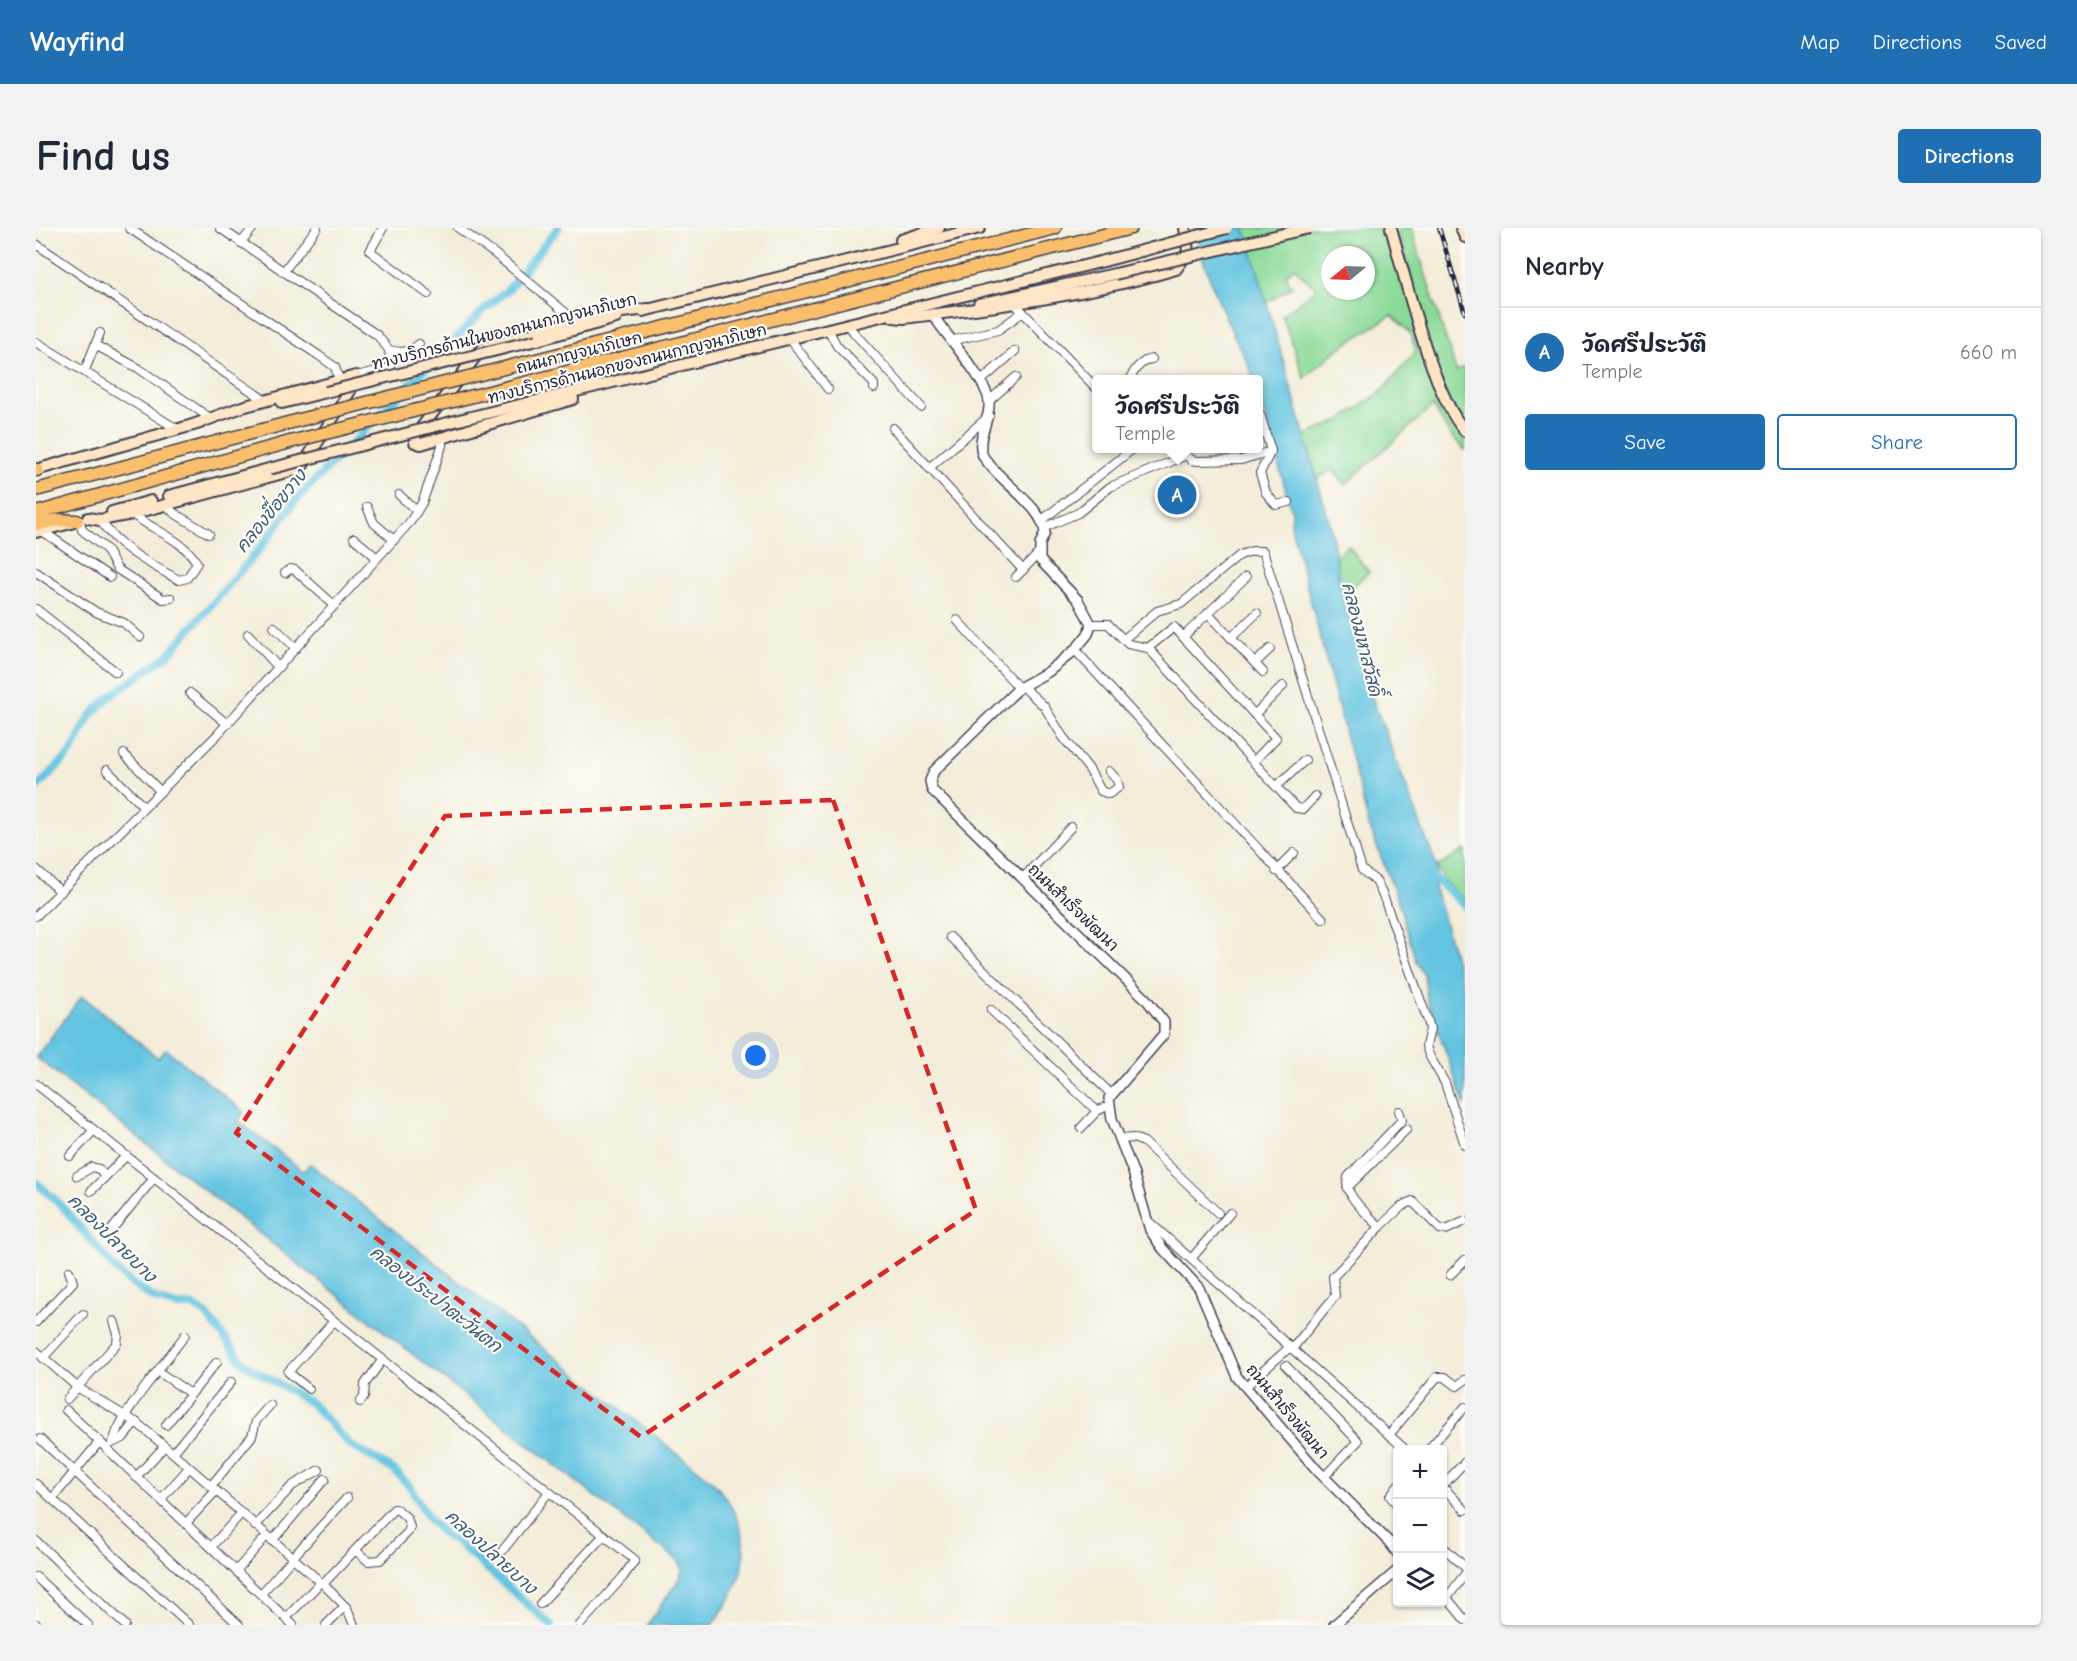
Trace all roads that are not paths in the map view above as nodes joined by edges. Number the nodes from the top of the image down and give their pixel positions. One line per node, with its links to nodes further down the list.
1 (129, 228): 44 (street)
2 (220, 228): 18 (street)
3 (253, 228): 18 (street)
4 (317, 228): 21 (street)
5 (383, 228): 22 (street)
6 (458, 228): 28 (street)
7 (938, 228): 20 (main road)
8 (973, 228): 9 (main road)
9 (979, 228): 20 (main road, ทางบริการด้านในของถนนกาญจนาภิเษก)
10 (1055, 228): 65 (highway, ถนนกาญจนาภิเษก, bridge)
11 (1131, 228): 71 (highway, ถนนกาญจนาภิเษก, bridge)
12 (1185, 228): 23 (main road)
13 (1227, 228): 27 (main road, ทางบริการด้านนอกของถนนกาญจนาภิเษก, bridge)
14 (1309, 228): 25 (main road, bridge)
15 (1391, 228): 59 (main road)
16 (1461, 228): 17 (main road)
17 (1465, 237)
18 (241, 243): 21 (street)
19 (36, 244): 51 (street)
20 (871, 254): 24 (main road, ทางบริการด้านในของถนนกาญจนาภิเษก)
21 (283, 272): 37 (street)
22 (428, 294)
23 (1019, 308): 25 (main road); 33 (street); 47 (street)
24 (648, 309): 28 (main road); 55 (main road, ทางบริการด้านในของถนนกาญจนาภิเษก, bridge)
25 (964, 309): 26 (main road)
26 (932, 315): 27 (main road); 33 (street)
27 (883, 316): 29 (main road, ทางบริการด้านนอกของถนนกาญจนาภิเษก)
28 (571, 321): 60 (main road)
29 (847, 325): 30 (main road, ทางบริการด้านนอกของถนนกาญจนาภิเษก); 52 (street)
30 (828, 329): 32 (main road, ทางบริการด้านนอกของถนนกาญจนาภิเษก); 48 (street)
31 (100, 333): 36 (street)
32 (790, 339): 45 (main road, ทางบริการด้านนอกของถนนกาญจนาภิเษก); 49 (street)
33 (950, 340): 46 (street)
34 (36, 342): 40 (street)
35 (419, 344): 37 (street)
36 (95, 345): 40 (street); 54 (street)
37 (389, 350): 42 (street)
38 (1015, 351): 46 (street)
39 (1152, 359): 41 (street)
40 (85, 370): 58 (street)
41 (1133, 375)
42 (356, 376): 44 (main road); 68 (main road)
43 (1016, 377): 50 (street)
44 (339, 380): 51 (main road)
45 (621, 381): 60 (main road); 73 (main road, ทางบริการด้านนอกของถนนกาญจนาภิเษก, bridge)
46 (981, 381): 50 (street)
47 (1092, 384)
48 (874, 388)
49 (828, 389)
50 (989, 400): 53 (street)
51 (266, 401): 54 (main road)
52 (921, 407)
53 (989, 416): 63 (street); 75 (street)
54 (210, 418): 55 (main road)
55 (193, 425): 58 (main road, ทางบริการด้านในของถนนกาญจนาภิเษก)
56 (1263, 425): 61 (street)
57 (893, 428): 63 (street)
58 (177, 429): 64 (main road, ทางบริการด้านในของถนนกาญจนาภิเษก)
59 (1465, 431)
60 (442, 437): 70 (street)
61 (1270, 451): 67 (street); 75 (street)
62 (1128, 453): 75 (street)
63 (929, 468): 82 (street)
64 (36, 470)
65 (36, 490)
66 (399, 495): 70 (street)
67 (1289, 502)
68 (165, 504): 72 (main road); 77 (street)
69 (367, 507): 79 (street)
70 (417, 511): 79 (street)
71 (36, 513)
72 (132, 514): 74 (main road); 74 (street)
73 (82, 520): 74 (main road); 76 (highway); 88 (street)
74 (100, 520)
75 (1043, 524): 80 (street)
76 (38, 529): 85 (street)
77 (209, 534)
78 (354, 538): 81 (street)
79 (394, 540): 81 (street)
80 (1038, 554): 82 (street); 94 (street)
81 (377, 558): 89 (street)
82 (1023, 570): 86 (street)
83 (36, 572): 97 (street)
84 (285, 573): 89 (street)
85 (110, 577)
86 (1016, 577)
87 (1246, 577): 91 (street)
88 (171, 598)
89 (333, 605): 101 (street)
90 (36, 609): 107 (street)
91 (1208, 613): 98 (street); 99 (street)
92 (1257, 613): 99 (street)
93 (957, 620): 110 (street)
94 (1091, 624): 100 (street); 104 (street, ถนนสำเร็จพัฒนา)
95 (274, 627): 101 (street)
96 (248, 634): 106 (street)
97 (140, 637)
98 (1184, 637): 102 (street); 112 (street)
99 (1231, 638): 105 (street)
100 (1124, 639): 102 (street); 142 (street)
101 (296, 648): 106 (street)
102 (1148, 648): 116 (street)
103 (1270, 649): 105 (street)
104 (1075, 650): 110 (street, ถนนสำเร็จพัฒนา); 126 (street)
105 (1255, 663): 108 (street)
106 (278, 667): 113 (street)
107 (116, 672)
108 (1263, 672)
109 (1283, 686): 112 (street)
110 (1021, 687): 118 (street); 127 (street, ถนนสำเร็จพัฒนา)
111 (190, 693): 113 (street)
112 (1256, 713): 116 (street)
113 (226, 723): 120 (street)
114 (124, 754): 120 (street)
115 (1305, 760): 119 (street)
116 (1254, 761): 119 (street)
117 (107, 770): 122 (street)
118 (1109, 771)
119 (1277, 786): 121 (street)
120 (160, 791): 122 (street)
121 (1315, 796)
122 (144, 807): 128 (street)
123 (1071, 827): 127 (street)
124 (1294, 852): 126 (street)
125 (36, 869): 128 (street)
126 (1276, 871): 130 (street)
127 (1023, 878): 134 (street, ถนนสำเร็จพัฒนา)
128 (61, 892): 129 (street)
129 (36, 916)
130 (1323, 920)
131 (950, 937): 134 (street)
132 (991, 1010): 136 (street)
133 (36, 1084): 140 (street)
134 (1111, 1094): 135 (street, ถนนสำเร็จพัฒนา)
135 (1109, 1105): 136 (street); 141 (street, ถนนสำเร็จพัฒนา)
136 (1097, 1111): 138 (street)
137 (1399, 1111): 148 (street)
138 (1081, 1128)
139 (1407, 1129): 148 (street)
140 (94, 1130): 143 (street); 144 (street)
141 (1120, 1139): 150 (street); 152 (street, ถนนสำเร็จพัฒนา)
142 (1465, 1145)
143 (69, 1156)
144 (126, 1156): 146 (street); 147 (street)
145 (77, 1176): 146 (street)
146 (105, 1177): 149 (street)
147 (154, 1178): 155 (street); 163 (street)
148 (1347, 1188): 154 (street)
149 (91, 1191)
150 (1218, 1213)
151 (1230, 1213): 156 (street)
152 (1147, 1220): 156 (street); 177 (street, ถนนสำเร็จพัฒนา)
153 (1465, 1221): 154 (street)
154 (1380, 1227): 167 (street)
155 (109, 1233)
156 (1191, 1259): 167 (street)
157 (1465, 1260): 159 (street)
158 (69, 1271): 164 (street)
159 (1450, 1275)
160 (63, 1299): 165 (street)
161 (83, 1314): 169 (street)
162 (114, 1321): 176 (street)
163 (334, 1321): 170 (street); 178 (street)
164 (36, 1322)
165 (36, 1329)
166 (185, 1335): 173 (street)
167 (1291, 1348): 177 (street); 188 (street)
168 (36, 1351): 169 (street)
169 (43, 1358): 176 (street)
170 (383, 1359): 181 (street); 208 (street)
171 (217, 1362): 179 (street)
172 (1286, 1366): 202 (street)
173 (159, 1372): 179 (street); 185 (street)
174 (1465, 1380): 188 (street)
175 (231, 1382): 196 (street)
176 (77, 1387): 180 (street); 185 (street)
177 (1245, 1387): 202 (street, ถนนสำเร็จพัฒนา)
178 (309, 1389)
179 (191, 1394): 187 (street)
180 (67, 1399)
181 (360, 1402)
182 (270, 1405): 206 (street)
183 (1465, 1407): 193 (street)
184 (66, 1410): 190 (street)
185 (125, 1416): 186 (street); 191 (street)
186 (136, 1422): 191 (street); 196 (street)
187 (166, 1425)
188 (1389, 1435): 192 (street)
189 (40, 1439): 200 (street)
190 (100, 1441): 194 (street); 200 (street)
191 (114, 1441): 194 (street)
192 (1401, 1445)
193 (1432, 1445)
194 (107, 1448): 201 (street)
195 (163, 1448): 201 (street)
196 (173, 1453): 206 (street)
197 (1465, 1462): 204 (street)
198 (187, 1470): 211 (street)
199 (319, 1470): 215 (street)
200 (75, 1471): 210 (street); 240 (street)
201 (136, 1476): 211 (street)
202 (1324, 1477): 224 (street, ถนนสำเร็จพัฒนา)
203 (325, 1479): 219 (street)
204 (1447, 1482)
205 (36, 1484): 210 (street)
206 (212, 1490): 214 (street); 215 (street)
207 (1447, 1490): 212 (street)
208 (549, 1492): 216 (street); 222 (street)
209 (346, 1498): 225 (street)
210 (52, 1499): 239 (street)
211 (161, 1499): 214 (street)
212 (1465, 1510)
213 (238, 1517): 220 (street)
214 (186, 1523): 220 (street)
215 (255, 1526): 219 (street)
216 (604, 1535): 233 (street); 244 (street)
217 (263, 1540): 227 (street)
218 (36, 1541): 238 (street)
219 (272, 1541): 225 (street)
220 (211, 1547): 227 (street)
221 (354, 1550): 221 (street); 231 (street)
222 (503, 1550)
223 (1447, 1550): 226 (street)
224 (1397, 1553)
225 (292, 1559): 231 (street); 232 (street)
226 (1465, 1567)
227 (236, 1571): 232 (street)
228 (1393, 1574): 245 (street)
229 (1465, 1574): 236 (street)
230 (36, 1577): 237 (street)
231 (320, 1586): 235 (street); 243 (street)
232 (261, 1594): 235 (street)
233 (540, 1604)
234 (341, 1610): 242 (street)
235 (286, 1618): 241 (street)
236 (1465, 1620)
237 (88, 1625)
238 (125, 1625)
239 (189, 1625)
240 (239, 1625)
241 (293, 1625)
242 (326, 1625)
243 (354, 1625)
244 (580, 1625)
245 (1334, 1625)

